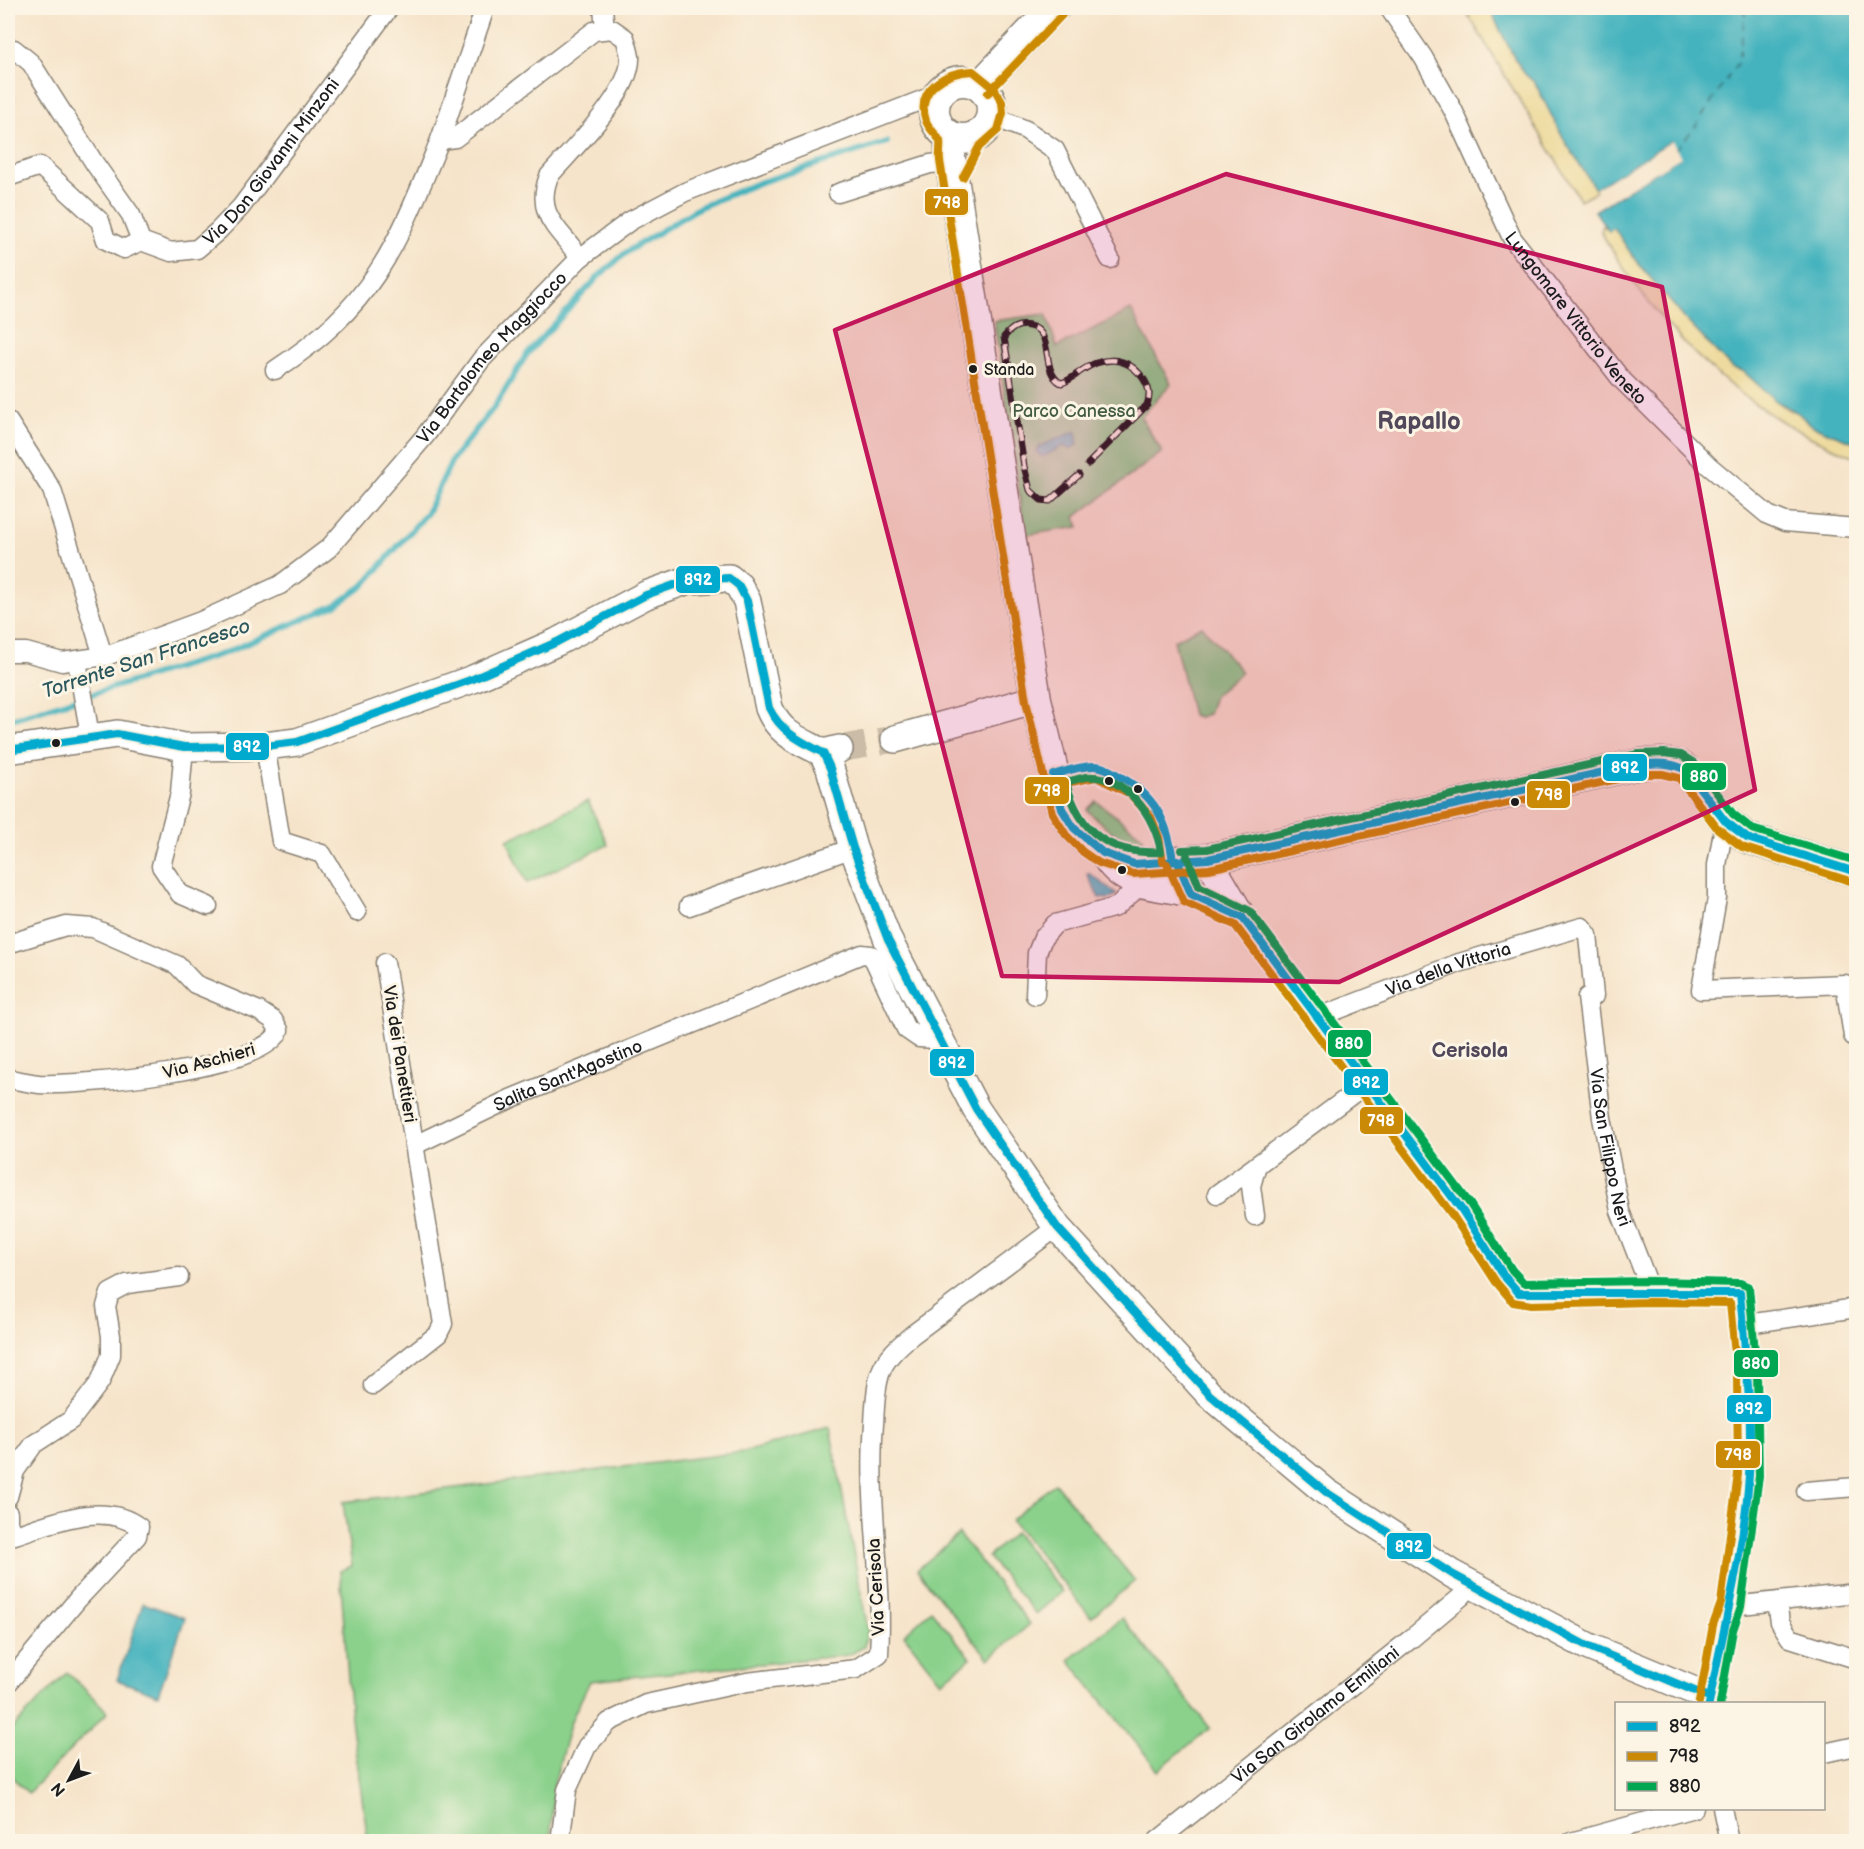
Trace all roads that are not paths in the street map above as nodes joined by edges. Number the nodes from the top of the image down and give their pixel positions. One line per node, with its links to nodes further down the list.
1 (388, 8): 14 (street, Via Don Giovanni Minzoni)
2 (485, 8): 10 (street)
3 (603, 8): 6 (street)
4 (1054, 8): 8 (main road)
5 (1389, 8): 19 (street, Lungomare Vittorio Veneto)
6 (605, 29): 10 (street); 15 (street)
7 (8, 49): 14 (street)
8 (980, 86): 9 (main road); 11 (main road)
9 (940, 93): 11 (main road); 15 (street, Via Bartolomeo Maggiocco)
10 (440, 140): 17 (street)
11 (964, 145): 13 (street); 16 (street); 24 (main road)
12 (8, 177): 14 (street)
13 (838, 193)
14 (141, 241)
15 (580, 258): 22 (street, Via Bartolomeo Maggiocco)
16 (1110, 259)
17 (275, 370)
18 (8, 421): 22 (street)
19 (1857, 528)
20 (8, 645): 21 (street, Via Bartolomeo Maggiocco)
21 (17, 652): 23 (street, Via Bartolomeo Maggiocco)
22 (103, 656): 23 (street, Via Bartolomeo Maggiocco)
23 (77, 666): 25 (street)
24 (1036, 699): 26 (street); 33 (main road)
25 (89, 727): 28 (street); 29 (street)
26 (895, 739)
27 (265, 746): 28 (street); 31 (street); 38 (street)
28 (184, 747): 36 (street)
29 (8, 750)
30 (1725, 822): 32 (main road); 34 (main road); 45 (street)
31 (853, 848): 37 (street); 46 (street)
32 (1208, 859): 33 (main road); 39 (street)
33 (1158, 869): 35 (street); 35 (street); 43 (street)
34 (1857, 872)
35 (1191, 894): 39 (street)
36 (208, 906)
37 (689, 906)
38 (357, 912)
39 (1242, 917): 44 (street)
40 (1582, 927): 44 (street, Via della Vittoria); 55 (street, Via San Filippo Neri)
41 (8, 944): 47 (street, Via Aschieri)
42 (385, 963): 49 (street, Via dei Panettieri)
43 (1035, 995)
44 (1318, 1017): 48 (street)
45 (1857, 1036)
46 (937, 1039): 49 (street, Salita Sant'Agostino); 53 (street)
47 (8, 1079)
48 (1366, 1084): 50 (street); 55 (street)
49 (415, 1145): 58 (street)
50 (1257, 1165): 51 (street); 52 (street)
51 (1217, 1194)
52 (1255, 1216)
53 (1057, 1227): 64 (street); 75 (street, Via Cerisola)
54 (179, 1277): 61 (street)
55 (1651, 1291): 57 (street)
56 (1857, 1308): 57 (street)
57 (1741, 1325): 67 (street)
58 (374, 1385)
59 (1857, 1487): 60 (street)
60 (1806, 1491)
61 (8, 1497)
62 (8, 1513): 63 (street)
63 (11, 1537): 69 (street)
64 (1471, 1584): 70 (street); 76 (street, Via San Girolamo Emiliani)
65 (1857, 1593): 66 (street)
66 (1777, 1602): 67 (street); 68 (street)
67 (1727, 1617)
68 (1857, 1659)
69 (8, 1683)
70 (1709, 1696)
71 (1857, 1746): 72 (street)
72 (1825, 1753)
73 (1690, 1810): 77 (street)
74 (1722, 1810): 78 (street)
75 (560, 1842)
76 (1156, 1842)
77 (1571, 1842)
78 (1729, 1842)

